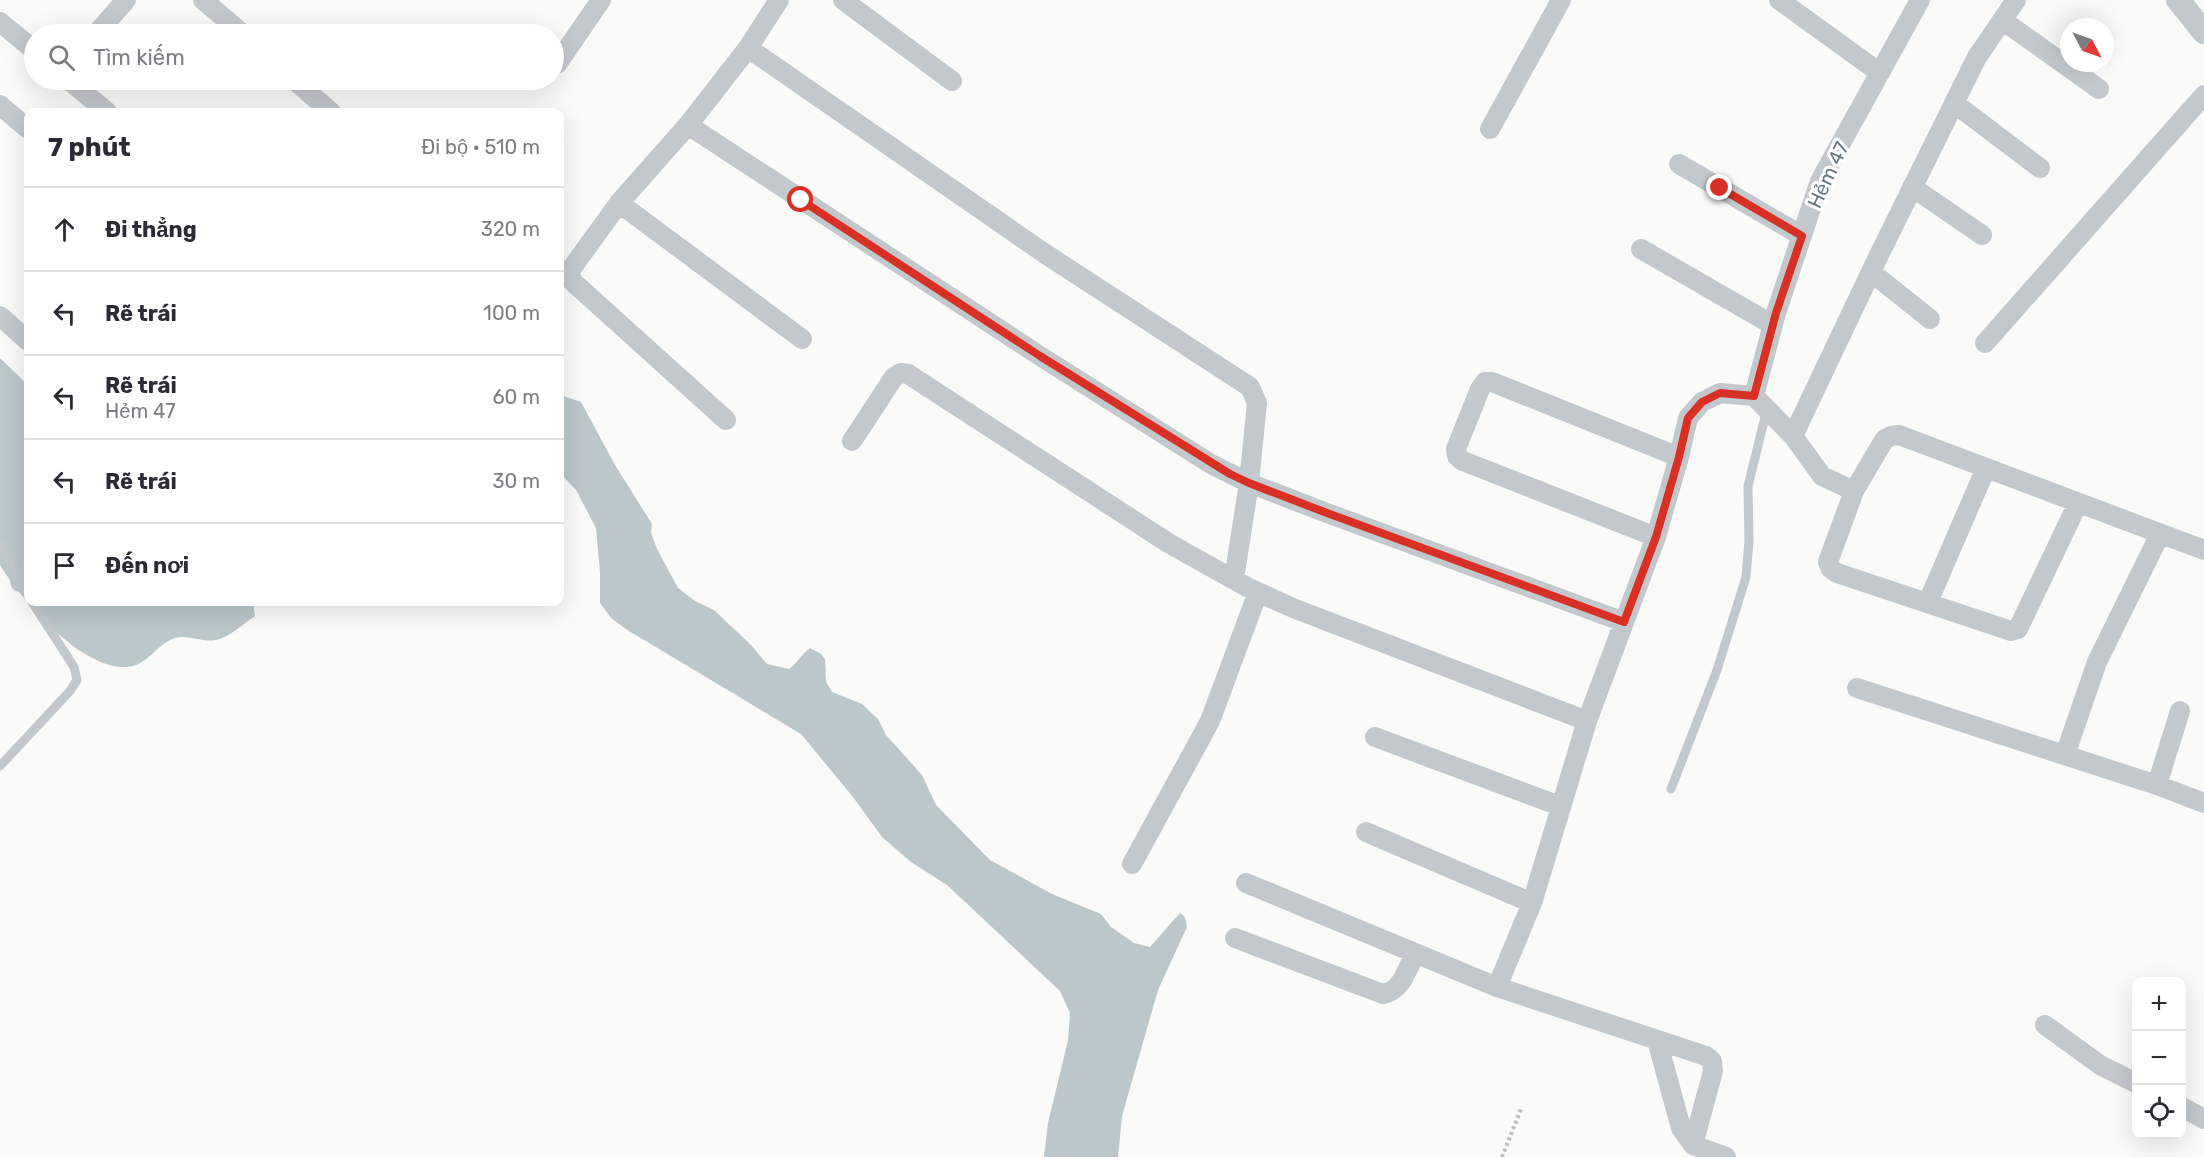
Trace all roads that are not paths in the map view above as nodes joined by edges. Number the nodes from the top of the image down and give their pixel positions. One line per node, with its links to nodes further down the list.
1 (126, 0): 13 (street)
2 (203, 0): 14 (street)
3 (601, 0): 18 (street)
4 (779, 0): 17 (street)
5 (843, 0): 20 (street)
6 (1561, 0): 31 (street)
7 (1779, 0): 19 (street)
8 (1920, 0): 19 (street, Hẻm 47)
9 (2016, 0): 11 (street)
10 (2178, 0): 15 (street)
11 (2002, 20): 21 (street); 25 (street)
12 (0, 22): 16 (street)
13 (105, 24)
14 (231, 24)
15 (2202, 27)
16 (24, 42)
17 (748, 48): 30 (street); 52 (street)
18 (564, 54)
19 (1880, 74): 37 (street, Hẻm 47)
20 (952, 81)
21 (2099, 89)
22 (81, 90): 27 (street)
23 (306, 90): 28 (street)
24 (2204, 95): 45 (street)
25 (1954, 103): 33 (street); 34 (street)
26 (0, 105): 29 (street)
27 (102, 108)
28 (326, 108)
29 (24, 126)
30 (688, 126): 35 (street); 52 (street)
31 (1490, 129)
32 (1679, 164): 37 (street)
33 (2040, 168)
34 (1912, 187): 36 (street); 39 (street)
35 (619, 203): 44 (street); 47 (street)
36 (1982, 235)
37 (1802, 236): 42 (street, Hẻm 47)
38 (1641, 249): 42 (street)
39 (1871, 272): 41 (street); 48 (street)
40 (0, 316): 43 (street)
41 (1930, 319)
42 (1773, 325): 46 (street, Hẻm 47)
43 (24, 337)
44 (802, 339)
45 (1985, 343)
46 (1760, 403): 48 (street); 50 (street); 72 (lane)
47 (726, 420)
48 (1793, 436): 53 (street)
49 (852, 441): 59 (street)
50 (1679, 457): 56 (street); 56 (street)
51 (1986, 468): 53 (street); 54 (street); 62 (street)
52 (1249, 483): 59 (street); 64 (street)
53 (1854, 491): 62 (street)
54 (2078, 503): 55 (street); 62 (street)
55 (2160, 534): 58 (street); 69 (street)
56 (1656, 537): 64 (street)
57 (0, 543): 60 (lane)
58 (2204, 550)
59 (1234, 579): 61 (street)
60 (24, 581)
61 (1262, 594): 67 (street); 76 (street)
62 (1928, 602)
63 (35, 606): 70 (lane)
64 (1624, 622): 67 (street)
65 (1857, 688): 69 (street)
66 (2180, 711): 71 (street)
67 (1587, 722): 74 (street)
68 (1375, 737): 74 (street)
69 (2065, 755): 71 (street)
70 (0, 766)
71 (2157, 785): 73 (street)
72 (1671, 789)
73 (2204, 803)
74 (1560, 806): 78 (street)
75 (1365, 832): 78 (street)
76 (1132, 864)
77 (1246, 883): 80 (street)
78 (1532, 903): 81 (street)
79 (1235, 938): 80 (street)
80 (1415, 953): 81 (street)
81 (1497, 987): 83 (street)
82 (2045, 1025): 84 (street)
83 (1657, 1040): 87 (street); 87 (street)
84 (2132, 1081)
85 (2186, 1110): 86 (street)
86 (2204, 1119)
87 (1693, 1145): 88 (street)
88 (1726, 1157)

